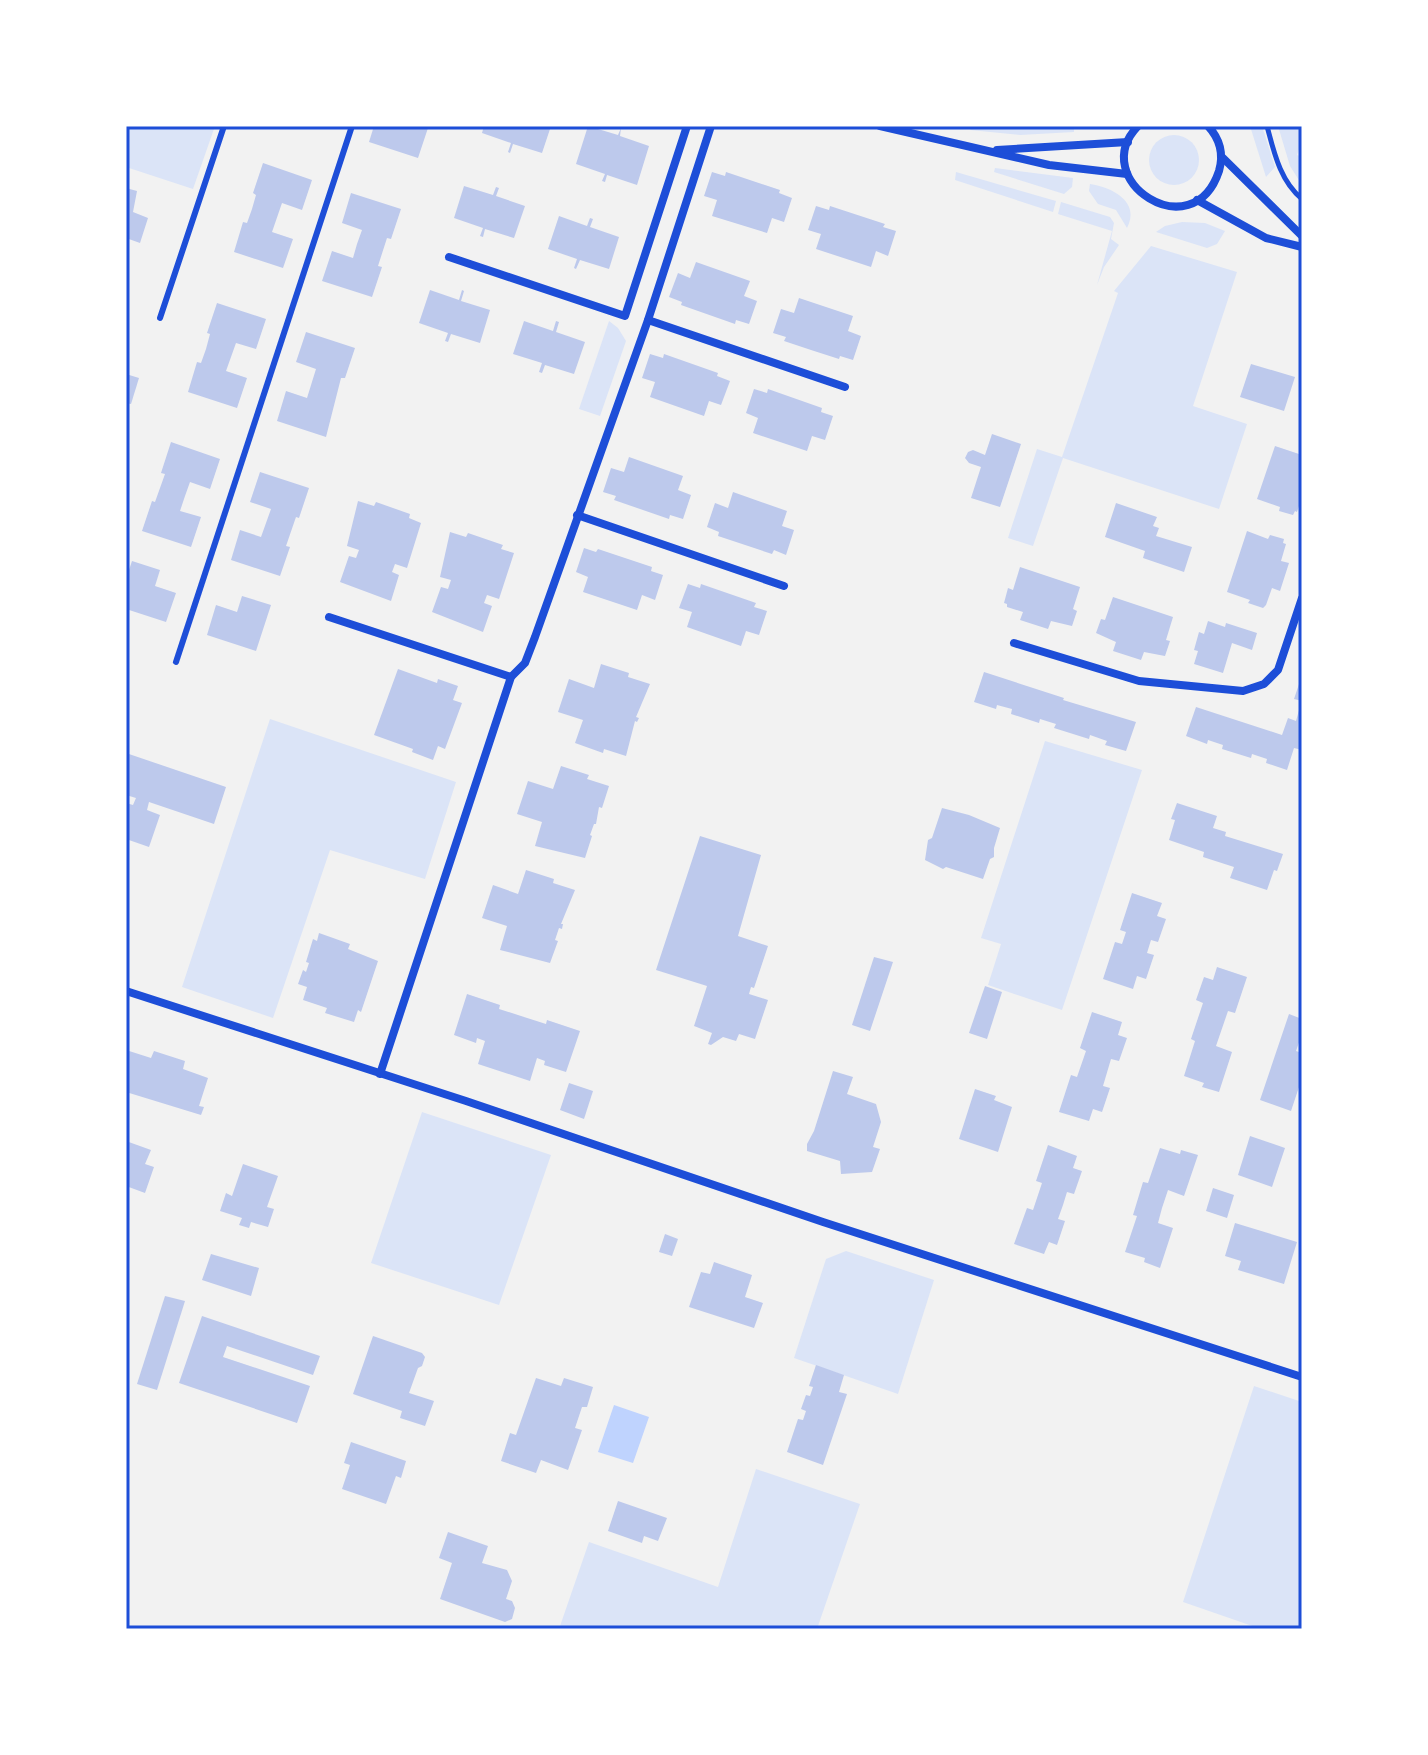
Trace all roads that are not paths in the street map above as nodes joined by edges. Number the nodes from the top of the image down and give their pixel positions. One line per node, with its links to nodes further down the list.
1 (224, 126): 16 (lane)
2 (352, 126): 24 (lane)
3 (687, 126): 15 (street)
4 (711, 126): 17 (street)
5 (880, 126): 9 (street)
6 (1138, 126): 8 (street)
7 (1211, 127): 10 (street)
8 (1128, 142): 9 (street); 11 (street)
9 (988, 151): 11 (street)
10 (1223, 158): 12 (street); 13 (street)
11 (1127, 174): 12 (street)
12 (1197, 200): 14 (street)
13 (1302, 236)
14 (1302, 247)
15 (449, 257)
16 (160, 318)
17 (648, 320): 18 (street); 19 (street)
18 (845, 387)
19 (577, 515): 20 (street); 25 (street)
20 (784, 586)
21 (1302, 598): 23 (street)
22 (329, 617): 25 (street)
23 (1014, 643)
24 (176, 662)
25 (511, 677): 27 (street)
26 (126, 991): 27 (street)
27 (380, 1074): 28 (street)
28 (1302, 1377)

